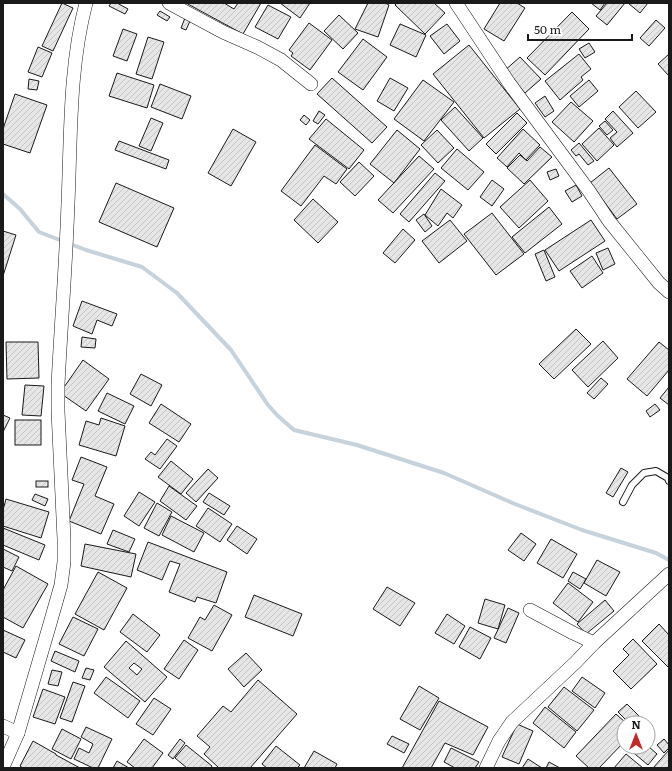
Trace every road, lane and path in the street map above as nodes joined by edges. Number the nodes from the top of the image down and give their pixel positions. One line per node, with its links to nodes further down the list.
1 (86, 3): 13 (street)
2 (169, 3): 4 (street)
3 (456, 3): 5 (street)
4 (311, 84)
5 (664, 280): 6 (street)
6 (669, 292)
7 (669, 481): 8 (lane)
8 (622, 502)
9 (668, 575): 11 (street)
10 (530, 610): 11 (street)
11 (594, 643): 15 (street)
12 (3, 726): 13 (street)
13 (18, 733): 14 (street)
14 (3, 767)
15 (486, 768)

